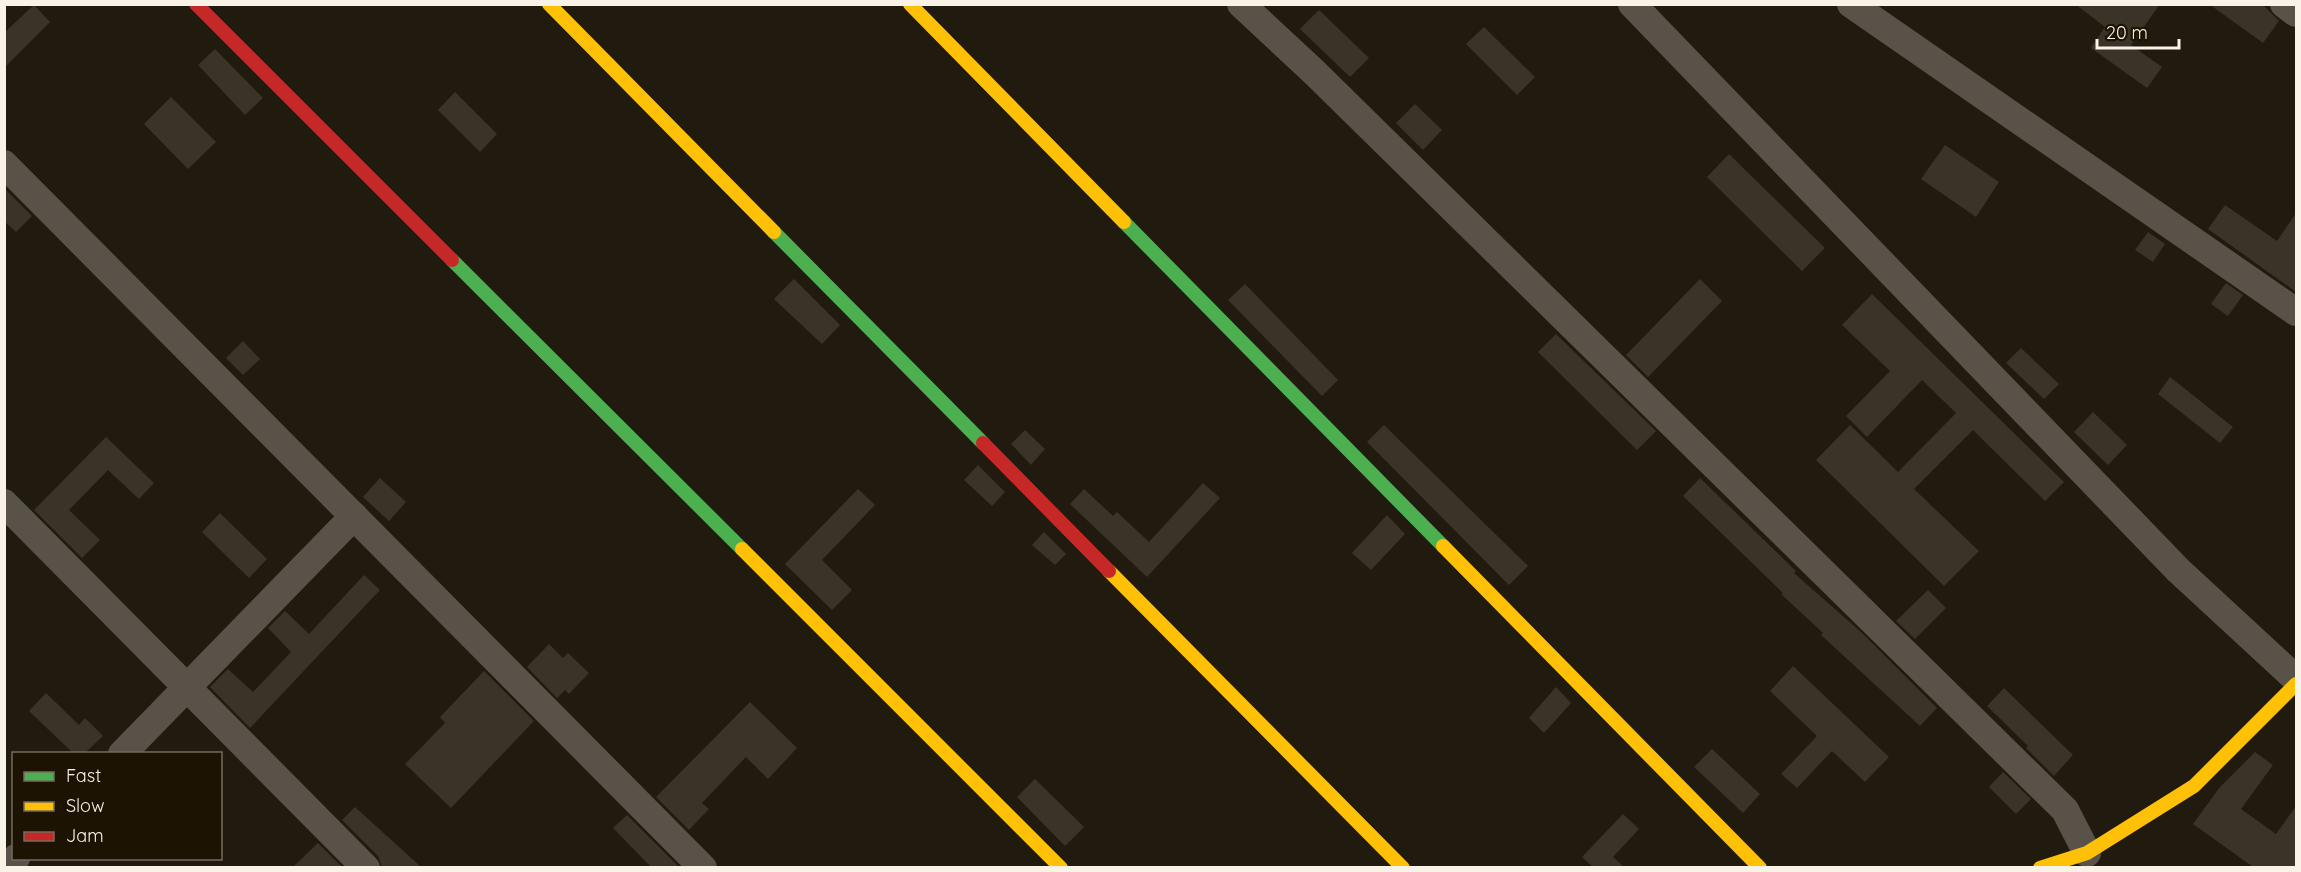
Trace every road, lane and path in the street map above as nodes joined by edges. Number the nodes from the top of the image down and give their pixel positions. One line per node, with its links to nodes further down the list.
1 (196, 4): 20 (street)
2 (549, 4): 21 (street)
3 (910, 4): 22 (street)
4 (1241, 4): 17 (street)
5 (1632, 4): 13 (street)
6 (1851, 4): 10 (street)
7 (2284, 4): 8 (street)
8 (2296, 13)
9 (4, 164): 12 (street)
10 (2296, 312)
11 (4, 503): 15 (street)
12 (354, 516): 15 (street); 19 (street)
13 (2296, 679)
14 (2296, 684): 17 (street)
15 (188, 688): 16 (street); 18 (street)
16 (123, 752)
17 (2087, 853): 23 (street)
18 (366, 867)
19 (703, 867)
20 (1061, 867)
21 (1403, 867)
22 (1760, 867)
23 (2040, 867)

